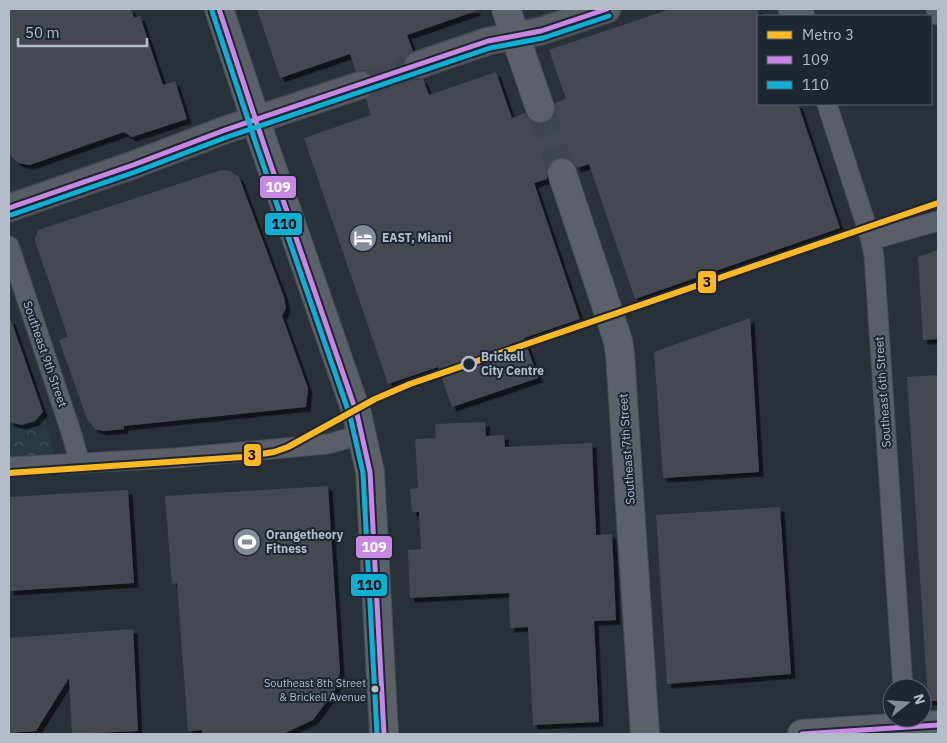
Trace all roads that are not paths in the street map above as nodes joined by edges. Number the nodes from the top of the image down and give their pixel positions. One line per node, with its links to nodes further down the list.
1 (219, 9): 11 (main road)
2 (506, 9): 6 (main road)
3 (607, 9): 6 (main road)
4 (936, 9): 5 (street)
5 (938, 15)
6 (515, 36): 7 (main road); 10 (main road)
7 (418, 65)
8 (361, 85): 11 (main road)
9 (827, 105): 15 (street, Southeast 6th Street)
10 (540, 108)
11 (256, 120): 13 (main road); 17 (main road)
12 (562, 173): 23 (main road, Southeast 7th Street)
13 (9, 208)
14 (938, 221): 15 (street)
15 (871, 240): 20 (street, Southeast 6th Street)
16 (9, 246): 18 (street, Southeast 9th Street)
17 (362, 434): 18 (street); 22 (main road)
18 (80, 463): 19 (street)
19 (9, 467)
20 (901, 678)
21 (882, 725): 24 (main road)
22 (384, 734)
23 (645, 734)
24 (802, 734)

